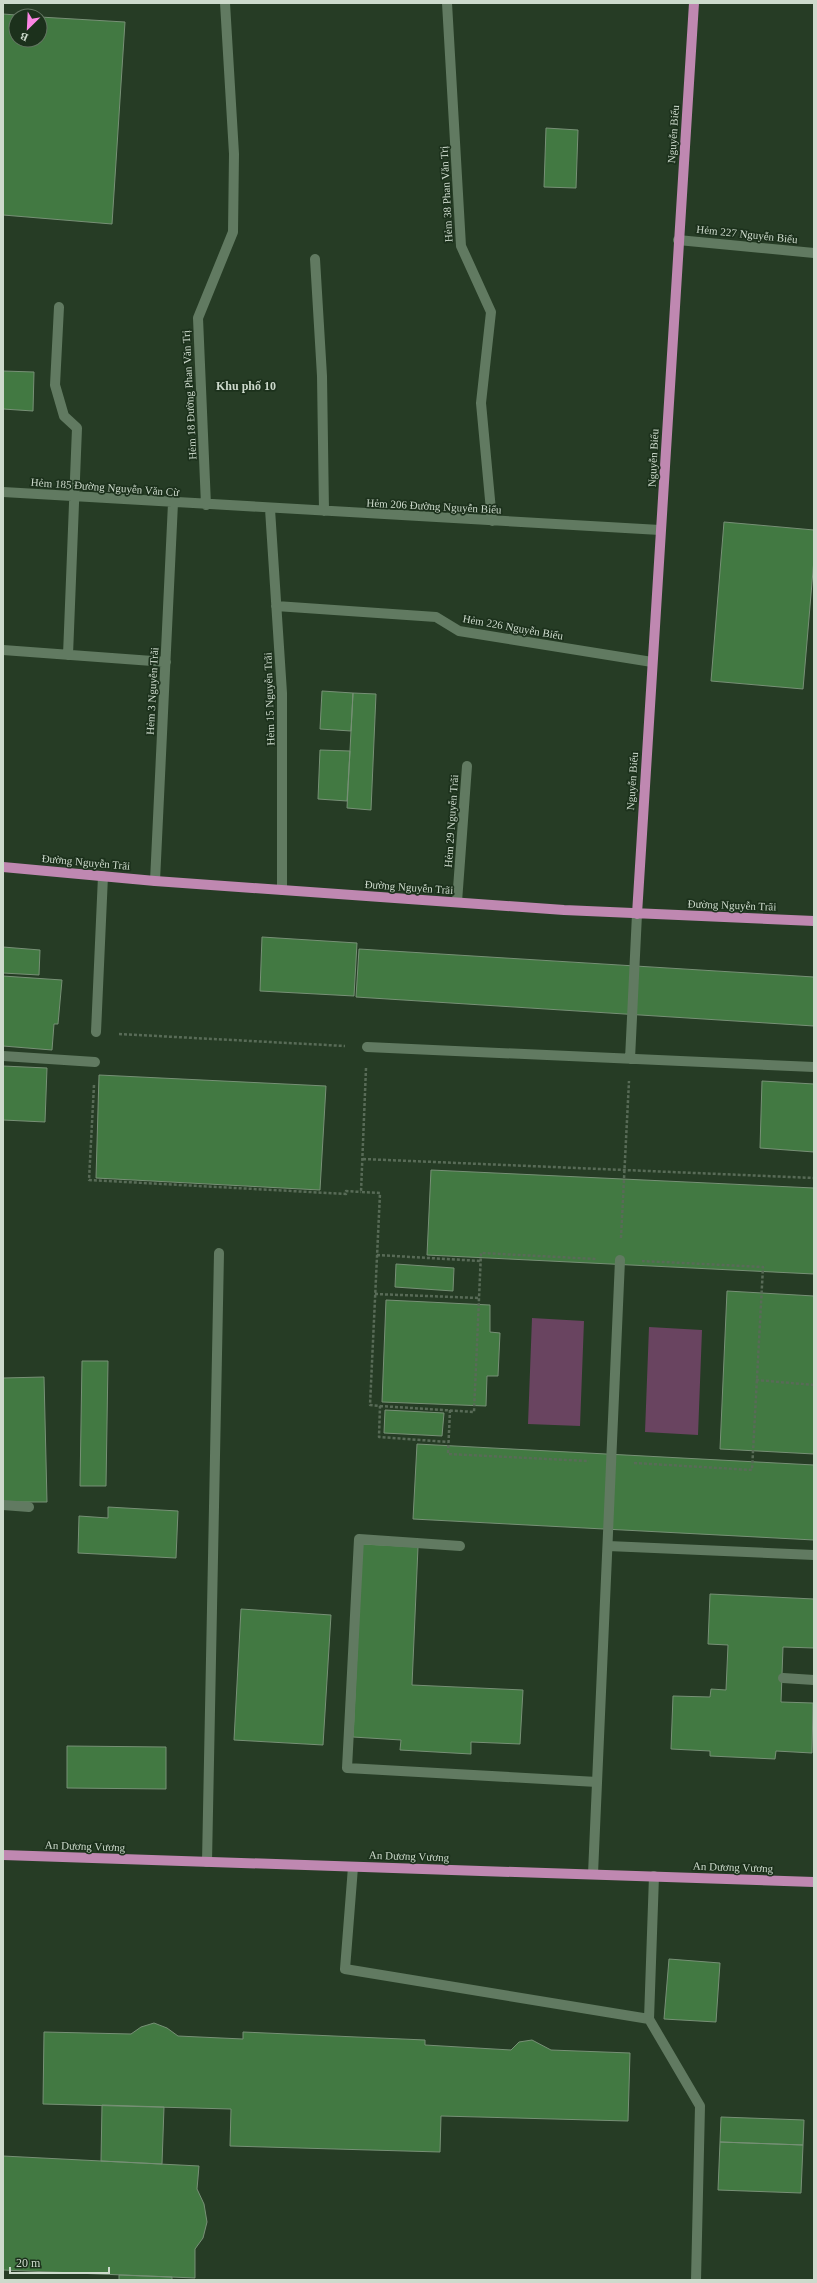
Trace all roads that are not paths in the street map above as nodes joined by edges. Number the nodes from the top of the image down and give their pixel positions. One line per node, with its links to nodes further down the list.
1 (225, 3): 11 (street, Hẻm 18 Đường Phan Văn Trị)
2 (447, 3): 14 (street, Hẻm 38 Phan Văn Trị)
3 (694, 3): 4 (main road, Nguyễn Biểu)
4 (678, 240): 5 (street, Hẻm 227 Nguyễn Biểu); 15 (main road, Nguyễn Biểu)
5 (814, 253)
6 (315, 259): 13 (street)
7 (59, 307): 9 (street)
8 (3, 492): 9 (street, Hẻm 185 Đường Nguyễn Văn Cừ)
9 (73, 498): 10 (street, Hẻm 185 Đường Nguyễn Văn Cừ); 18 (street)
10 (173, 503): 11 (street, Hẻm 185 Đường Nguyễn Văn Cừ); 19 (street, Hẻm 3 Nguyễn Trãi)
11 (206, 505): 12 (street, Hẻm 206 Đường Nguyễn Biểu)
12 (270, 509): 13 (street, Hẻm 206 Đường Nguyễn Biểu); 16 (street, Hẻm 15 Nguyễn Trãi)
13 (324, 511): 14 (street, Hẻm 206 Đường Nguyễn Biểu)
14 (492, 521): 15 (street, Hẻm 206 Đường Nguyễn Biểu)
15 (660, 530): 20 (main road, Nguyễn Biểu)
16 (276, 606): 20 (street, Hẻm 226 Nguyễn Biểu); 25 (street, Hẻm 15 Nguyễn Trãi)
17 (3, 650): 18 (street)
18 (68, 655): 19 (street)
19 (166, 662): 24 (street, Hẻm 3 Nguyễn Trãi)
20 (652, 662): 27 (main road, Nguyễn Biểu)
21 (467, 766): 26 (street, Hẻm 29 Nguyễn Trãi)
22 (3, 867): 23 (main road, Đường Nguyễn Trãi)
23 (103, 876): 24 (main road, Đường Nguyễn Trãi); 29 (street)
24 (155, 881): 25 (main road, Đường Nguyễn Trãi)
25 (282, 890): 26 (main road, Đường Nguyễn Trãi)
26 (457, 902): 27 (main road, Đường Nguyễn Trãi)
27 (637, 914): 28 (main road, Đường Nguyễn Trãi); 32 (street)
28 (814, 920)
29 (96, 1032)
30 (367, 1047): 32 (street)
31 (3, 1056): 33 (street)
32 (630, 1059): 34 (street)
33 (95, 1062)
34 (814, 1067)
35 (219, 1253): 46 (street)
36 (620, 1260): 40 (street)
37 (3, 1505): 38 (street)
38 (29, 1507)
39 (460, 1546): 44 (street)
40 (608, 1546): 41 (street); 44 (street)
41 (814, 1555)
42 (783, 1678): 43 (street)
43 (814, 1680)
44 (597, 1782): 48 (street)
45 (3, 1855): 46 (main road, An Dương Vương)
46 (207, 1862): 47 (main road, An Dương Vương)
47 (353, 1866): 48 (main road, An Dương Vương); 51 (street)
48 (593, 1874): 49 (main road, An Dương Vương)
49 (654, 1876): 50 (main road, An Dương Vương); 51 (street)
50 (814, 1882)
51 (649, 2019): 52 (street)
52 (696, 2280)

